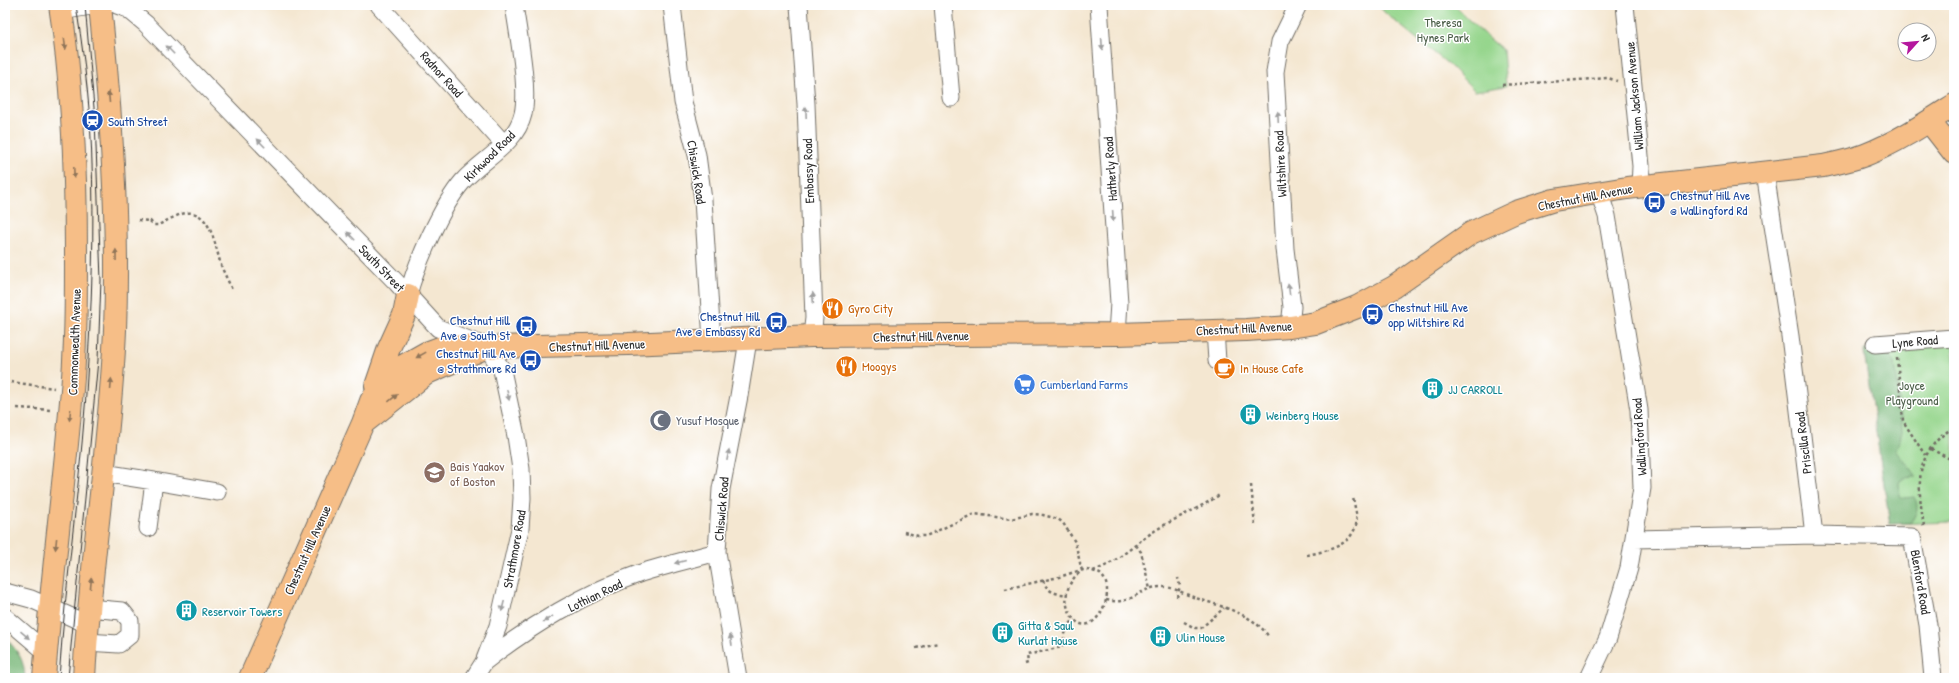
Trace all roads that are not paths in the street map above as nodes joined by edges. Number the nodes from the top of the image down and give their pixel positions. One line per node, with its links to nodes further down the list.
1 (99, 5): 11 (street); 33 (main road, one-way to 1)
2 (117, 5): 20 (street, South Street, one-way to 2)
3 (379, 5): 15 (street, Radnor Road)
4 (514, 5): 15 (street, Kirkwood Road)
5 (672, 5): 26 (street, Chiswick Road)
6 (799, 5): 24 (street, Embassy Road, one-way to 6)
7 (943, 5): 12 (street)
8 (1099, 5): 23 (street, Hatherly Road, one-way to 23)
9 (1298, 5): 21 (street, Wiltshire Road, one-way to 9)
10 (1625, 5): 18 (street, William Jackson Avenue)
11 (61, 8): 41 (main road, Commonwealth Avenue, one-way to 41)
12 (951, 98)
13 (1954, 106): 14 (main road, Chestnut Hill Avenue)
14 (1929, 121): 16 (main road); 17 (main road, Chestnut Hill Avenue)
15 (504, 144): 20 (street, Kirkwood Road)
16 (1954, 154)
17 (1765, 173): 18 (main road, Chestnut Hill Avenue); 37 (street, Priscilla Road)
18 (1640, 187): 19 (main road, Chestnut Hill Avenue)
19 (1599, 192): 21 (main road, Chestnut Hill Avenue); 38 (street, Wallingford Road)
20 (408, 295): 29 (street, South Street); 31 (main road)
21 (1290, 327): 22 (main road, Chestnut Hill Avenue)
22 (1215, 330): 23 (main road, Chestnut Hill Avenue); 30 (street)
23 (1117, 334): 24 (main road, Chestnut Hill Avenue)
24 (812, 336): 27 (main road, Chestnut Hill Avenue)
25 (1954, 338): 28 (street, Lyne Road)
26 (712, 340): 27 (main road, Chestnut Hill Avenue); 29 (main road, Chestnut Hill Avenue)
27 (748, 340): 39 (street, Chiswick Road, one-way to 27)
28 (1876, 344)
29 (487, 348): 31 (main road, Chestnut Hill Avenue, one-way to 31); 32 (main road, Chestnut Hill Avenue, one-way to 29); 45 (street, Strathmore Road, one-way to 45)
30 (1217, 361)
31 (371, 401): 32 (main road, Chestnut Hill Avenue)
32 (364, 423): 48 (main road, Chestnut Hill Avenue)
33 (103, 473): 34 (street); 43 (main road, one-way to 33)
34 (154, 481): 35 (street); 36 (street)
35 (217, 492)
36 (148, 528)
37 (1814, 535): 38 (street); 52 (street, Blenford Road)
38 (1634, 539): 51 (street, Wallingford Road)
39 (718, 552): 45 (street, Lothian Road, one-way to 45); 50 (street, Chiswick Road, one-way to 39)
40 (5, 592): 41 (street)
41 (49, 607): 43 (street); 44 (main road, Commonwealth Avenue)
42 (5, 617): 44 (street, one-way to 44)
43 (87, 625): 47 (main road)
44 (46, 652): 46 (main road, Commonwealth Avenue)
45 (484, 662): 49 (street, Strathmore Road)
46 (44, 678)
47 (84, 678)
48 (250, 678)
49 (474, 678)
50 (738, 678)
51 (1589, 678)
52 (1933, 678)

